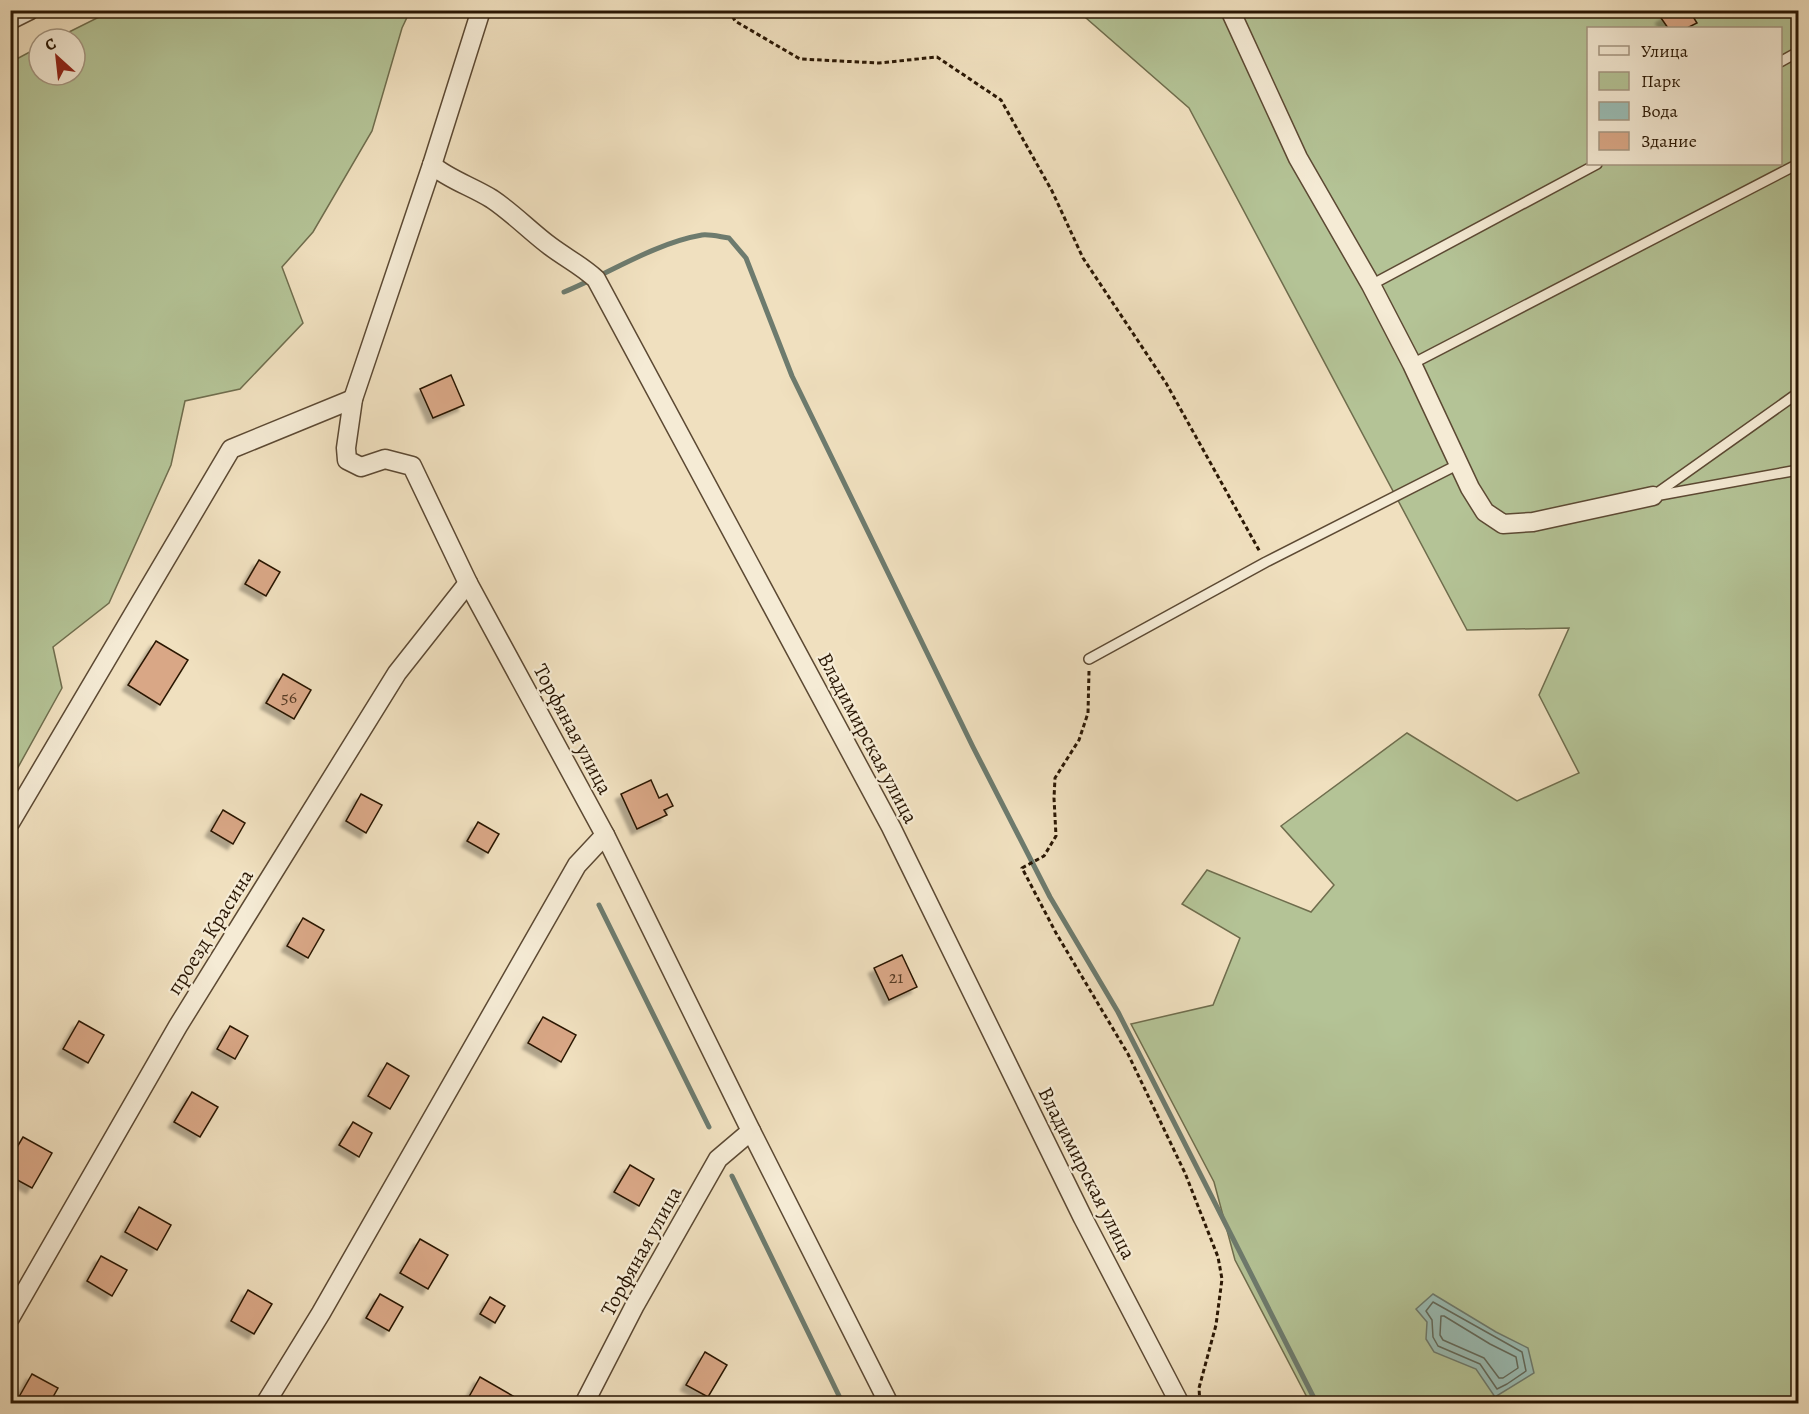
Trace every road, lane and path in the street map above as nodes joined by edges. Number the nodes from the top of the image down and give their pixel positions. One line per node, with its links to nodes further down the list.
1 (30, 10): 7 (street)
2 (481, 10): 10 (street)
3 (729, 10): 20 (path)
4 (1230, 10): 13 (street)
5 (1398, 10): 6 (lane)
6 (1419, 10)
7 (10, 20)
8 (1798, 52): 9 (lane)
9 (1782, 61)
10 (432, 165): 16 (street); 30 (street, Владимирская улица)
11 (1595, 165): 13 (lane)
12 (1798, 165): 14 (lane)
13 (1371, 285): 14 (street)
14 (1412, 364): 17 (street)
15 (1798, 393): 19 (lane)
16 (353, 399): 21 (street, Торфяная улица); 23 (street)
17 (1459, 464): 19 (street); 20 (lane)
18 (1798, 470): 19 (lane)
19 (1653, 496)
20 (1266, 562): 22 (lane)
21 (468, 583): 24 (street, Торфяная улица); 26 (street, проезд Красина)
22 (1089, 659): 31 (path)
23 (10, 823)
24 (605, 835): 25 (street, Торфяная улица); 27 (street)
25 (751, 1131): 28 (street, Торфяная улица); 29 (street, Торфяная улица)
26 (10, 1318)
27 (265, 1404)
28 (584, 1404)
29 (889, 1404)
30 (1180, 1404)
31 (1200, 1404)

